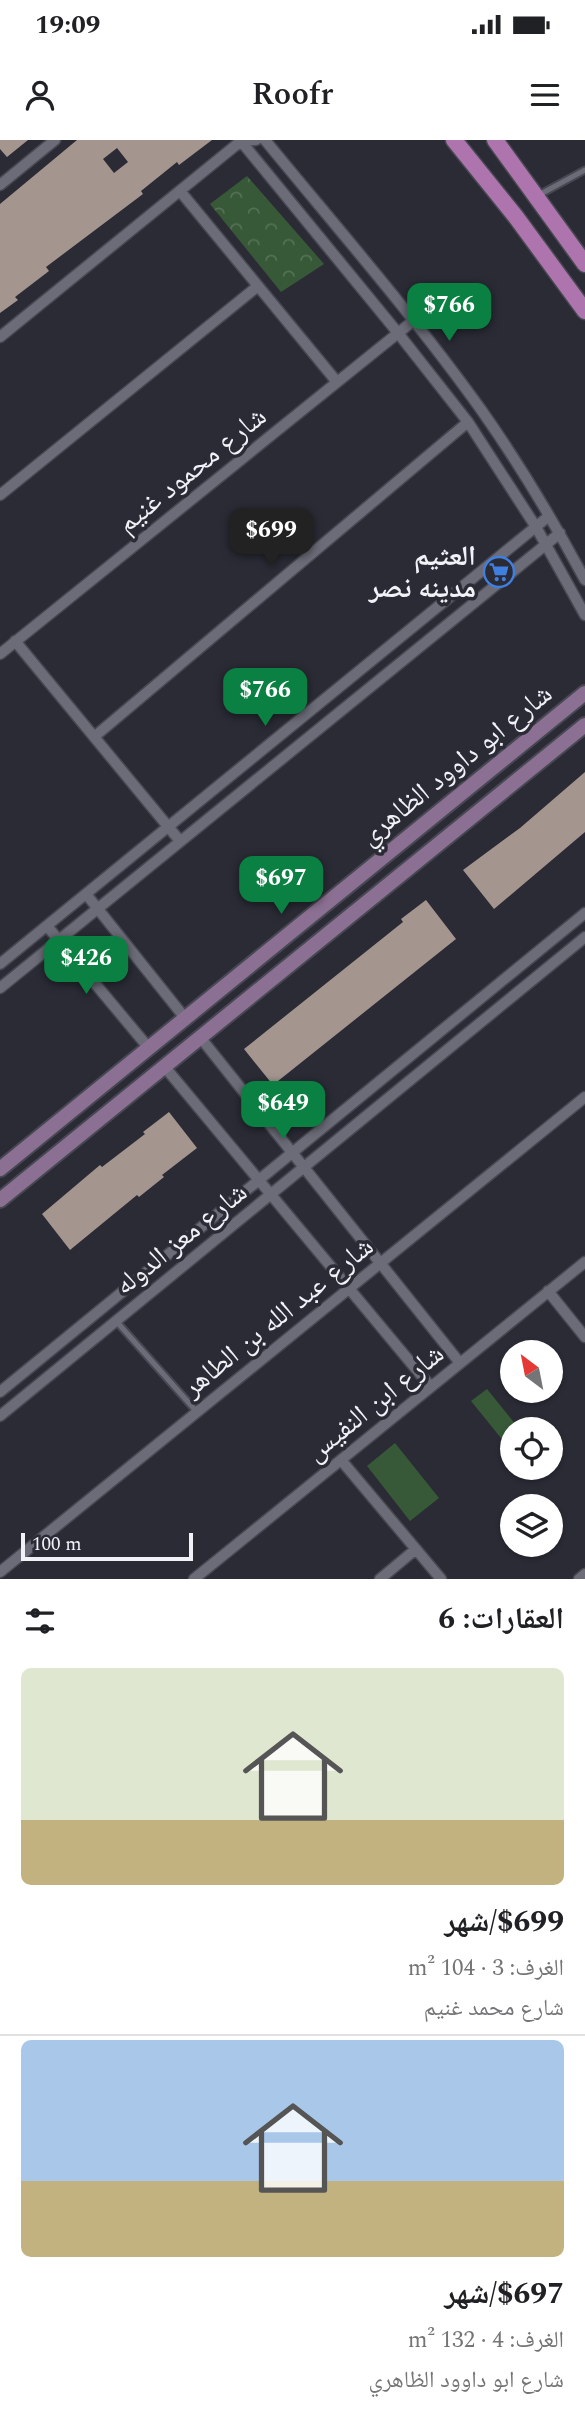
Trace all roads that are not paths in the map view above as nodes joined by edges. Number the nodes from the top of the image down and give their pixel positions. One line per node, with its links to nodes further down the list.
1 (55, 140): 8 (street)
2 (241, 140): 3 (street); 9 (street); 15 (street)
3 (256, 140)
4 (265, 140): 14 (street)
5 (454, 140): 13 (main road)
6 (497, 141): 10 (main road)
7 (585, 170): 10 (lane)
8 (0, 186)
9 (180, 191): 12 (street); 16 (street)
10 (537, 196): 11 (main road)
11 (585, 264)
12 (258, 286): 17 (street); 19 (street)
13 (585, 311)
14 (413, 321): 15 (street, شارع محمود غنيم); 20 (street)
15 (398, 333): 17 (street, شارع محمود غنيم); 18 (street)
16 (0, 337)
17 (337, 382): 26 (street, شارع محمود غنيم)
18 (468, 422): 21 (street); 30 (street)
19 (0, 495)
20 (549, 516): 21 (street); 22 (street)
21 (536, 527): 23 (street); 33 (street)
22 (560, 533): 23 (street); 24 (street)
23 (545, 545): 25 (street); 34 (street)
24 (585, 580)
25 (585, 615)
26 (15, 642): 27 (street, شارع محمود غنيم); 30 (street)
27 (0, 654)
28 (585, 692): 31 (street, شارع ابو داوود الظاهري)
29 (585, 725): 32 (street, شارع ابو داوود الظاهري)
30 (94, 737): 33 (street)
31 (453, 799): 32 (street); 43 (street, شارع ابو داوود الظاهري)
32 (469, 819): 44 (street, شارع ابو داوود الظاهري)
33 (168, 827): 34 (street); 35 (street)
34 (180, 841): 36 (street)
35 (86, 894): 36 (street); 38 (street)
36 (98, 909): 40 (street); 43 (street)
37 (585, 914): 48 (street, شارع معز الدوله)
38 (47, 926): 40 (street); 41 (street)
39 (585, 937): 49 (street, شارع معز الدوله)
40 (59, 940): 42 (street); 45 (street)
41 (0, 964)
42 (0, 988)
43 (185, 1018): 45 (street, شارع ابو داوود الظاهري)
44 (200, 1037): 46 (street, شارع ابو داوود الظاهري); 48 (street)
45 (148, 1047): 50 (street, شارع ابو داوود الظاهري)
46 (164, 1066): 51 (street); 53 (street, شارع ابو داوود الظاهري)
47 (585, 1097): 55 (street, شارع عبد الله بن الطاهر)
48 (292, 1153): 49 (street); 51 (street, شارع معز الدوله)
49 (304, 1167): 52 (street, شارع معز الدوله); 55 (street)
50 (0, 1169)
51 (259, 1180): 52 (street); 62 (street, شارع معز الدوله)
52 (271, 1194): 56 (street); 58 (street, شارع معز الدوله)
53 (0, 1200)
54 (585, 1262): 57 (street, شارع ابن النفيس)
55 (380, 1263): 56 (street, شارع عبد الله بن الطاهر); 60 (street)
56 (349, 1288): 61 (street); 63 (street, شارع عبد الله بن الطاهر)
57 (548, 1291): 59 (street); 60 (street, شارع ابن النفيس)
58 (116, 1321): 63 (lane); 64 (street, شارع معز الدوله)
59 (585, 1337)
60 (460, 1363): 61 (street, شارع ابن النفيس)
61 (431, 1387): 65 (street, شارع ابن النفيس)
62 (0, 1392)
63 (197, 1412): 67 (street, شارع عبد الله بن الطاهر)
64 (0, 1416)
65 (341, 1460): 66 (street); 69 (street, شارع ابن النفيس)
66 (416, 1549): 70 (street); 71 (street)
67 (0, 1572)
68 (585, 1575): 72 (street)
69 (194, 1579)
70 (380, 1579)
71 (441, 1579)
72 (579, 1579)

